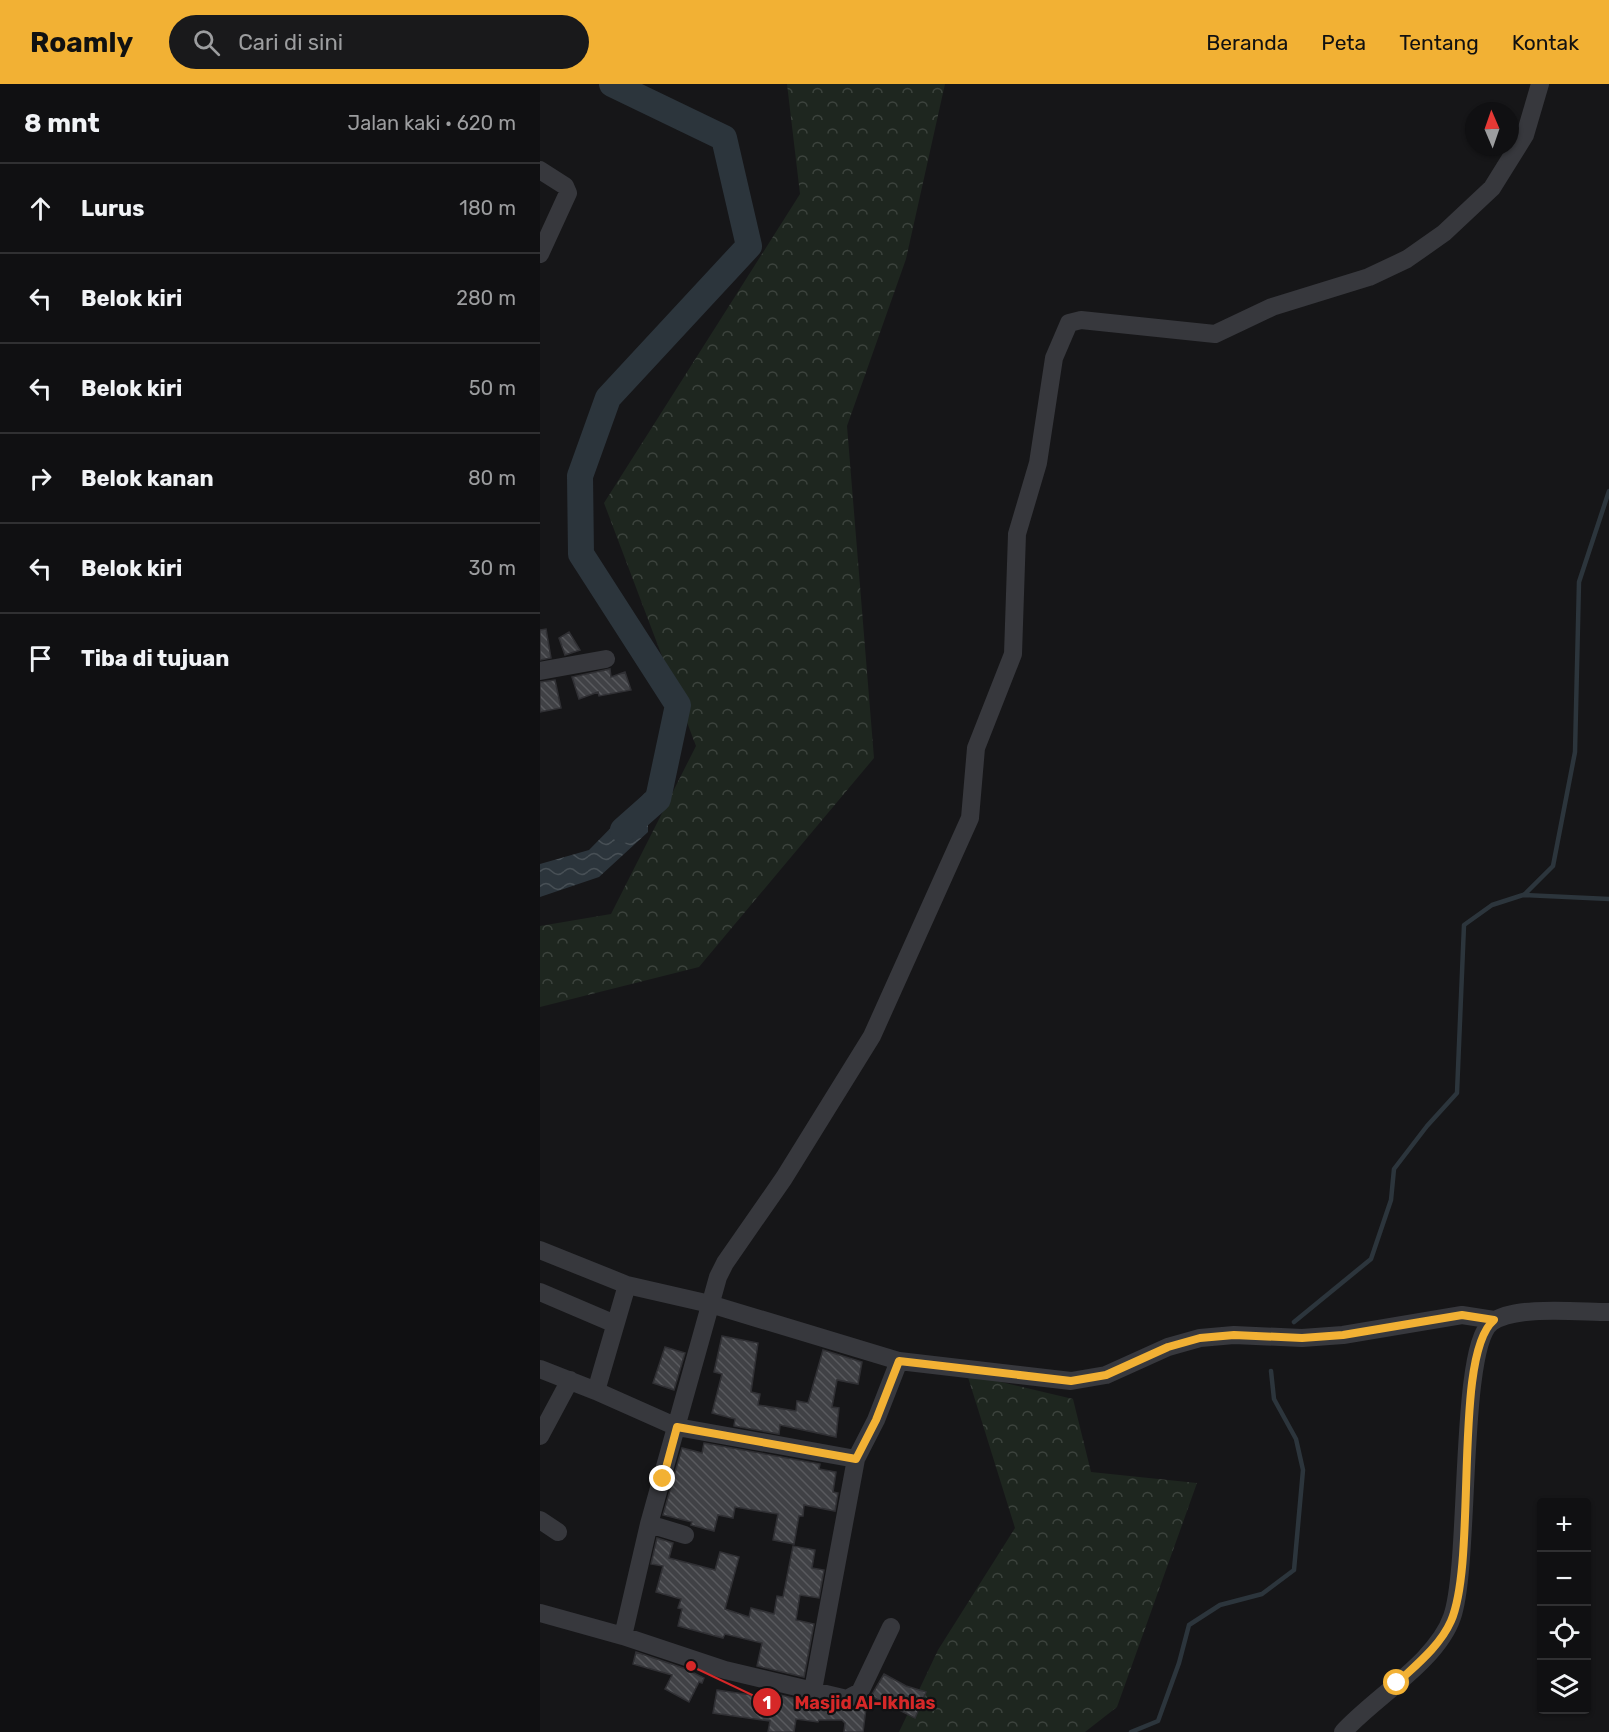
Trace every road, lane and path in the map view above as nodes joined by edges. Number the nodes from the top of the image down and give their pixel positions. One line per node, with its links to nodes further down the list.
1 (1540, 84): 9 (street)
2 (540, 170): 3 (street)
3 (540, 254)
4 (606, 659): 5 (street)
5 (540, 671)
6 (540, 1250): 7 (street)
7 (627, 1285): 9 (street); 12 (street)
8 (540, 1292): 12 (street)
9 (710, 1304): 13 (street); 17 (street)
10 (1609, 1312): 11 (street)
11 (1494, 1320): 13 (street); 28 (street)
12 (615, 1324): 16 (street)
13 (899, 1361): 19 (street)
14 (540, 1369): 15 (street)
15 (570, 1380): 16 (street); 18 (street)
16 (596, 1391): 17 (street)
17 (677, 1427): 19 (street); 21 (street)
18 (540, 1436)
19 (856, 1459): 27 (street)
20 (540, 1520): 22 (street)
21 (649, 1524): 23 (street); 26 (street)
22 (558, 1532)
23 (685, 1535)
24 (540, 1613): 26 (street)
25 (891, 1627): 27 (street)
26 (623, 1636): 27 (street)
27 (813, 1690)
28 (1343, 1732)

